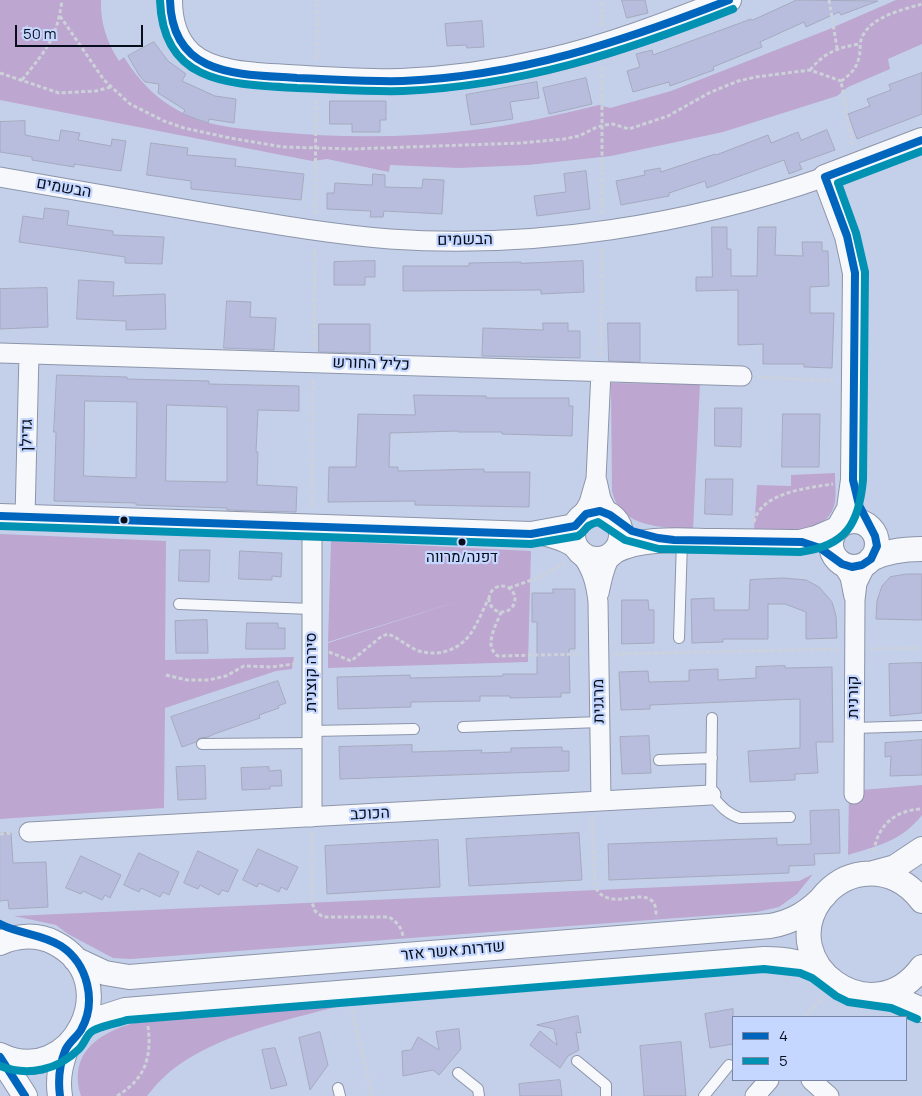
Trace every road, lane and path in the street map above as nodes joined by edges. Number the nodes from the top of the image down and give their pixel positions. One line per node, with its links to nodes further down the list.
1 (62, 0): 8 (path)
2 (170, 0): 14 (street)
3 (317, 0): 14 (path)
4 (602, 0): 10 (path)
5 (729, 0): 10 (street)
6 (829, 0): 11 (path)
7 (922, 4): 9 (path)
8 (60, 16): 16 (path); 17 (path)
9 (860, 44): 11 (path); 15 (path)
10 (602, 46): 14 (street); 18 (path)
11 (837, 48): 12 (path)
12 (810, 70): 15 (path); 18 (path)
13 (0, 73): 16 (path)
14 (316, 79): 20 (path)
15 (841, 80): 21 (path)
16 (22, 81): 17 (path)
17 (111, 86): 20 (path)
18 (601, 126): 20 (path); 24 (path)
19 (922, 140): 21 (street, הבשמים)
20 (316, 149): 25 (path)
21 (856, 166): 23 (street, הבשמים)
22 (0, 177): 25 (street, הבשמים)
23 (825, 177): 24 (street, הבשמים); 31 (street)
24 (602, 230): 25 (street, הבשמים); 29 (path)
25 (315, 231): 28 (path)
26 (0, 353): 27 (street, כליל החורש)
27 (29, 354): 28 (street, כליל החורש); 35 (street, גדילן)
28 (314, 363): 29 (street, כליל החורש); 38 (path)
29 (601, 372): 30 (street, כליל החורש); 32 (street)
30 (742, 376): 31 (path)
31 (855, 382): 33 (street)
32 (596, 479): 36 (street); 37 (street)
33 (853, 480): 39 (street); 40 (street); 43 (path)
34 (0, 516): 35 (street)
35 (25, 517): 38 (street)
36 (614, 519): 37 (street); 42 (street); 47 (street)
37 (578, 522): 41 (street); 46 (street)
38 (312, 527): 41 (street); 55 (street, סירה קוצנית)
39 (838, 528): 40 (street); 44 (street); 48 (street)
40 (872, 531): 45 (street); 49 (street)
41 (531, 534): 46 (street)
42 (678, 540): 43 (street); 47 (street); 57 (lane)
43 (749, 541): 44 (street)
44 (796, 542): 48 (street)
45 (916, 549): 49 (street)
46 (580, 552): 47 (street); 50 (path); 53 (street, מרגנית)
47 (614, 553): 53 (street, מרגנית)
48 (839, 561): 49 (street); 52 (street, קורנית)
49 (869, 561): 52 (street, קורנית)
50 (509, 588): 51 (path); 56 (path)
51 (489, 598): 56 (path); 60 (path)
52 (855, 600): 59 (street, קורנית)
53 (598, 602): 61 (street, מרגנית)
54 (179, 604): 55 (lane)
55 (312, 610): 60 (street, סירה קוצנית)
56 (501, 612): 61 (path)
57 (679, 638)
58 (922, 648): 59 (path)
59 (854, 649): 61 (path); 68 (street, קורנית)
60 (312, 652): 62 (path); 69 (street, סירה קוצנית)
61 (599, 654): 64 (street, מרגנית)
62 (166, 675)
63 (712, 718): 71 (lane)
64 (600, 722): 66 (lane); 75 (street, מרגנית)
65 (922, 726): 68 (lane)
66 (462, 727)
67 (414, 728): 69 (lane)
68 (854, 728): 73 (street, קורנית)
69 (312, 737): 70 (lane); 77 (street, סירה קוצנית)
70 (202, 744)
71 (712, 758): 72 (lane); 74 (lane)
72 (659, 760)
73 (854, 794)
74 (711, 795): 75 (street, הכוכב); 78 (lane)
75 (596, 801): 77 (street, הכוכב); 85 (path)
76 (922, 809): 81 (path)
77 (312, 817): 79 (street, הכוכב); 88 (path)
78 (790, 818)
79 (29, 832)
80 (922, 849): 81 (street, שדרות אשר אזר)
81 (877, 872): 82 (street, שדרות אשר אזר); 83 (street)
82 (824, 895): 85 (street, שדרות אשר אזר); 91 (street)
83 (922, 901)
84 (0, 924): 86 (street)
85 (659, 935): 88 (street, שדרות אשר אזר)
86 (32, 937): 87 (street); 89 (street)
87 (0, 943)
88 (405, 955): 89 (street, שדרות אשר אזר)
89 (75, 959): 97 (street)
90 (922, 968): 93 (street)
91 (829, 979): 92 (street, שדרות אשר אזר); 93 (street, שדרות אשר אזר); 96 (path)
92 (348, 992): 94 (street, שדרות אשר אזר); 108 (path)
93 (875, 995): 95 (street, שדרות אשר אזר)
94 (144, 1009): 97 (street, שדרות אשר אזר); 107 (path)
95 (922, 1010)
96 (806, 1016)
97 (85, 1023): 98 (street)
98 (67, 1046): 99 (street); 106 (street)
99 (0, 1056): 105 (street)
100 (577, 1061): 110 (lane)
101 (729, 1065): 111 (lane)
102 (458, 1073): 109 (lane)
103 (768, 1081): 112 (street)
104 (812, 1081): 113 (street)
105 (25, 1096)
106 (60, 1096)
107 (117, 1096)
108 (372, 1096)
109 (479, 1096)
110 (606, 1096)
111 (704, 1096)
112 (755, 1096)
113 (830, 1096)

